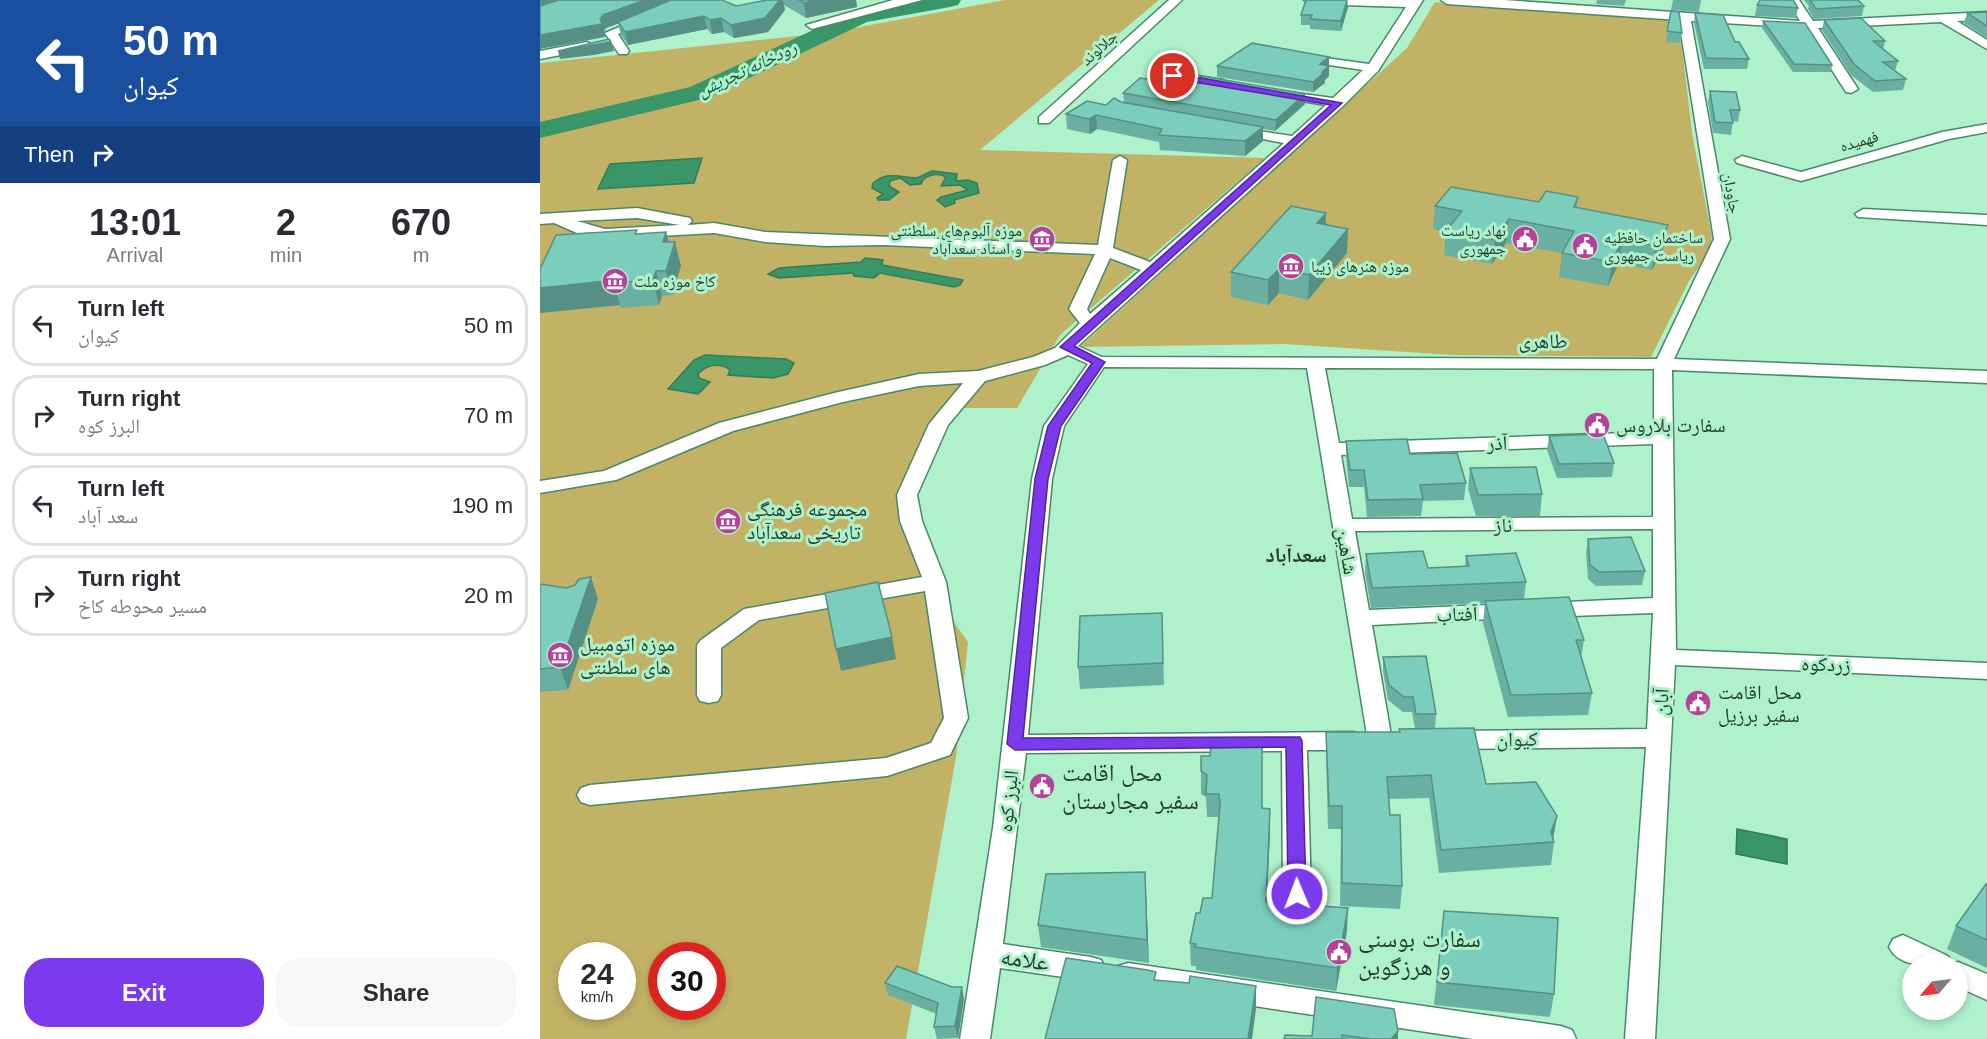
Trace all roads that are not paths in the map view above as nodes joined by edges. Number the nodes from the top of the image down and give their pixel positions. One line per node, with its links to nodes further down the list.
1 (694, 0): 19 (street)
2 (916, 0): 16 (street)
3 (1176, 0): 27 (street, جلالوند)
4 (1310, 0): 9 (street)
5 (1447, 0): 10 (street)
6 (1480, 0): 7 (street)
7 (1490, 0): 10 (street)
8 (1793, 0): 17 (street)
9 (1415, 2): 21 (street)
10 (1521, 6): 12 (street)
11 (1876, 9): 15 (street)
12 (1684, 16): 17 (street); 42 (street, جاودان)
13 (1987, 16): 14 (street)
14 (1943, 18): 15 (street); 18 (street)
15 (1887, 21): 17 (street)
16 (812, 25)
17 (1811, 25): 24 (street)
18 (1987, 45)
19 (545, 50)
20 (1302, 57): 21 (street)
21 (1373, 68): 26 (street)
22 (1173, 76): 23 (street)
23 (1232, 86)
24 (1851, 90)
25 (1267, 92): 26 (street)
26 (1338, 103): 30 (street)
27 (1044, 120)
28 (1987, 128): 32 (street, فهمیده)
29 (1226, 129): 30 (street)
30 (1295, 141): 37 (street)
31 (1119, 160): 36 (street)
32 (1742, 160)
33 (1863, 214): 35 (street)
34 (540, 219): 36 (street)
35 (1987, 220)
36 (1105, 250): 37 (street); 38 (street)
37 (1151, 268): 38 (street)
38 (1089, 324): 39 (street)
39 (1066, 347): 40 (street); 43 (street)
40 (1099, 362): 41 (street, طاهری); 59 (street, البرز کوه)
41 (1314, 362): 42 (street, طاهری); 46 (street, شاهین)
42 (1663, 364): 44 (street, طاهری); 45 (street, آبان)
43 (978, 377): 47 (street); 50 (street)
44 (1987, 377)
45 (1663, 438): 46 (street, آذر); 48 (street, آبان)
46 (1330, 449): 49 (street, شاهین)
47 (540, 487)
48 (1664, 523): 49 (street, ناز); 51 (street, آبان)
49 (1343, 525): 52 (street, شاهین)
50 (935, 582): 55 (street); 60 (street)
51 (1664, 605): 52 (street, آفتاب); 53 (street, آبان)
52 (1359, 618): 57 (street, شاهین)
53 (1664, 657): 54 (street, زردکوه); 56 (street, آبان)
54 (1987, 671)
55 (709, 695)
56 (1659, 738): 57 (street, کیوان); 69 (street, آبان)
57 (1403, 740): 58 (street, کیوان)
58 (1294, 741): 59 (street, کیوان); 61 (street)
59 (1015, 744): 63 (street, البرز کوه)
60 (590, 795)
61 (1297, 894)
62 (1903, 947): 64 (street)
63 (988, 954): 67 (street, البرز کوه); 68 (street, علامه)
64 (1917, 954)
65 (1968, 979): 66 (street)
66 (1987, 988)
67 (975, 1039)
68 (1561, 1039)
69 (1640, 1039)

